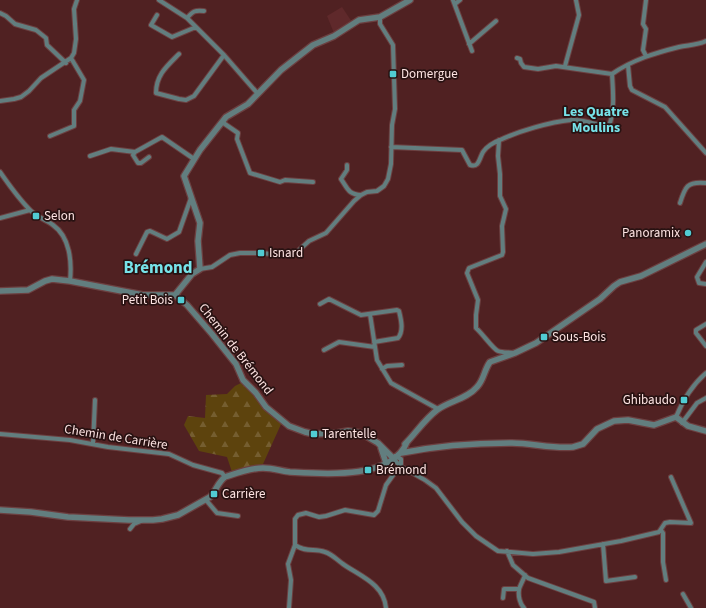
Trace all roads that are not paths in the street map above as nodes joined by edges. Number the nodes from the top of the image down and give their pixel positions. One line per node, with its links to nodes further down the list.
1 (77, 0): 21 (street)
2 (159, 0): 12 (street)
3 (410, 0): 11 (street)
4 (460, 0): 7 (street)
5 (576, 0): 25 (street)
6 (646, 0): 20 (street)
7 (454, 2): 16 (street)
8 (204, 11): 12 (street)
9 (0, 13): 23 (street)
10 (157, 15): 14 (street)
11 (380, 17): 27 (street); 32 (street)
12 (187, 18): 14 (street)
13 (496, 21): 16 (street)
14 (196, 27): 19 (street)
15 (706, 41): 20 (street)
16 (469, 44): 17 (street)
17 (472, 51)
18 (179, 54): 19 (street)
19 (224, 55): 27 (street)
20 (646, 56): 24 (street)
21 (71, 58): 23 (street); 30 (street)
22 (517, 58): 25 (street)
23 (66, 62): 28 (street)
24 (628, 65): 26 (street); 34 (street)
25 (565, 66): 26 (street)
26 (612, 74): 31 (street)
27 (258, 94): 29 (street)
28 (0, 101)
29 (222, 122): 37 (street); 40 (street)
30 (50, 136)
31 (499, 140): 32 (street); 61 (street)
32 (391, 147): 42 (street)
33 (135, 152): 35 (street); 36 (street); 37 (street)
34 (706, 153)
35 (90, 156)
36 (149, 157)
37 (194, 159): 43 (street)
38 (347, 166): 42 (street)
39 (0, 172): 45 (street)
40 (313, 182)
41 (706, 183): 44 (street)
42 (361, 195): 50 (street)
43 (191, 198): 48 (street); 50 (street)
44 (680, 204)
45 (30, 210): 46 (street); 51 (street)
46 (0, 218)
47 (706, 244): 61 (street)
48 (136, 254)
49 (706, 262): 52 (street)
50 (200, 269): 54 (street)
51 (70, 281): 53 (street); 54 (street)
52 (706, 284)
53 (0, 291)
54 (175, 295): 72 (street, Chemin de Brémond)
55 (320, 304): 56 (street)
56 (370, 314): 58 (street); 58 (street)
57 (706, 324): 59 (street)
58 (374, 345): 60 (street); 63 (street)
59 (706, 346)
60 (324, 350)
61 (515, 353): 67 (street)
62 (402, 365): 63 (street)
63 (382, 369): 67 (street)
64 (706, 373): 68 (street)
65 (706, 398): 69 (street)
66 (95, 400): 73 (street)
67 (438, 409): 74 (street)
68 (676, 417): 69 (street); 74 (street)
69 (682, 423): 70 (street)
70 (706, 431)
71 (0, 434): 73 (street, Chemin de Carrière)
72 (378, 443): 74 (street, Chemin de Brémond); 75 (street)
73 (93, 444): 77 (street, Chemin de Carrière)
74 (399, 453): 75 (street); 76 (street)
75 (386, 463): 77 (street)
76 (400, 466): 86 (street); 87 (street)
77 (225, 477): 79 (street)
78 (671, 477): 84 (street)
79 (206, 500): 81 (street); 83 (street)
80 (0, 510): 82 (street)
81 (238, 516)
82 (129, 520): 83 (street); 83 (street)
83 (145, 520)
84 (661, 530): 85 (street); 90 (street)
85 (603, 544): 87 (street); 89 (street)
86 (295, 545): 94 (street); 95 (street)
87 (507, 551): 88 (street)
88 (525, 575): 91 (street); 97 (street)
89 (635, 577)
90 (666, 580)
91 (519, 589): 93 (street); 96 (street)
92 (683, 594): 98 (street)
93 (503, 598)
94 (289, 608)
95 (386, 608)
96 (524, 608)
97 (595, 608)
98 (691, 608)

